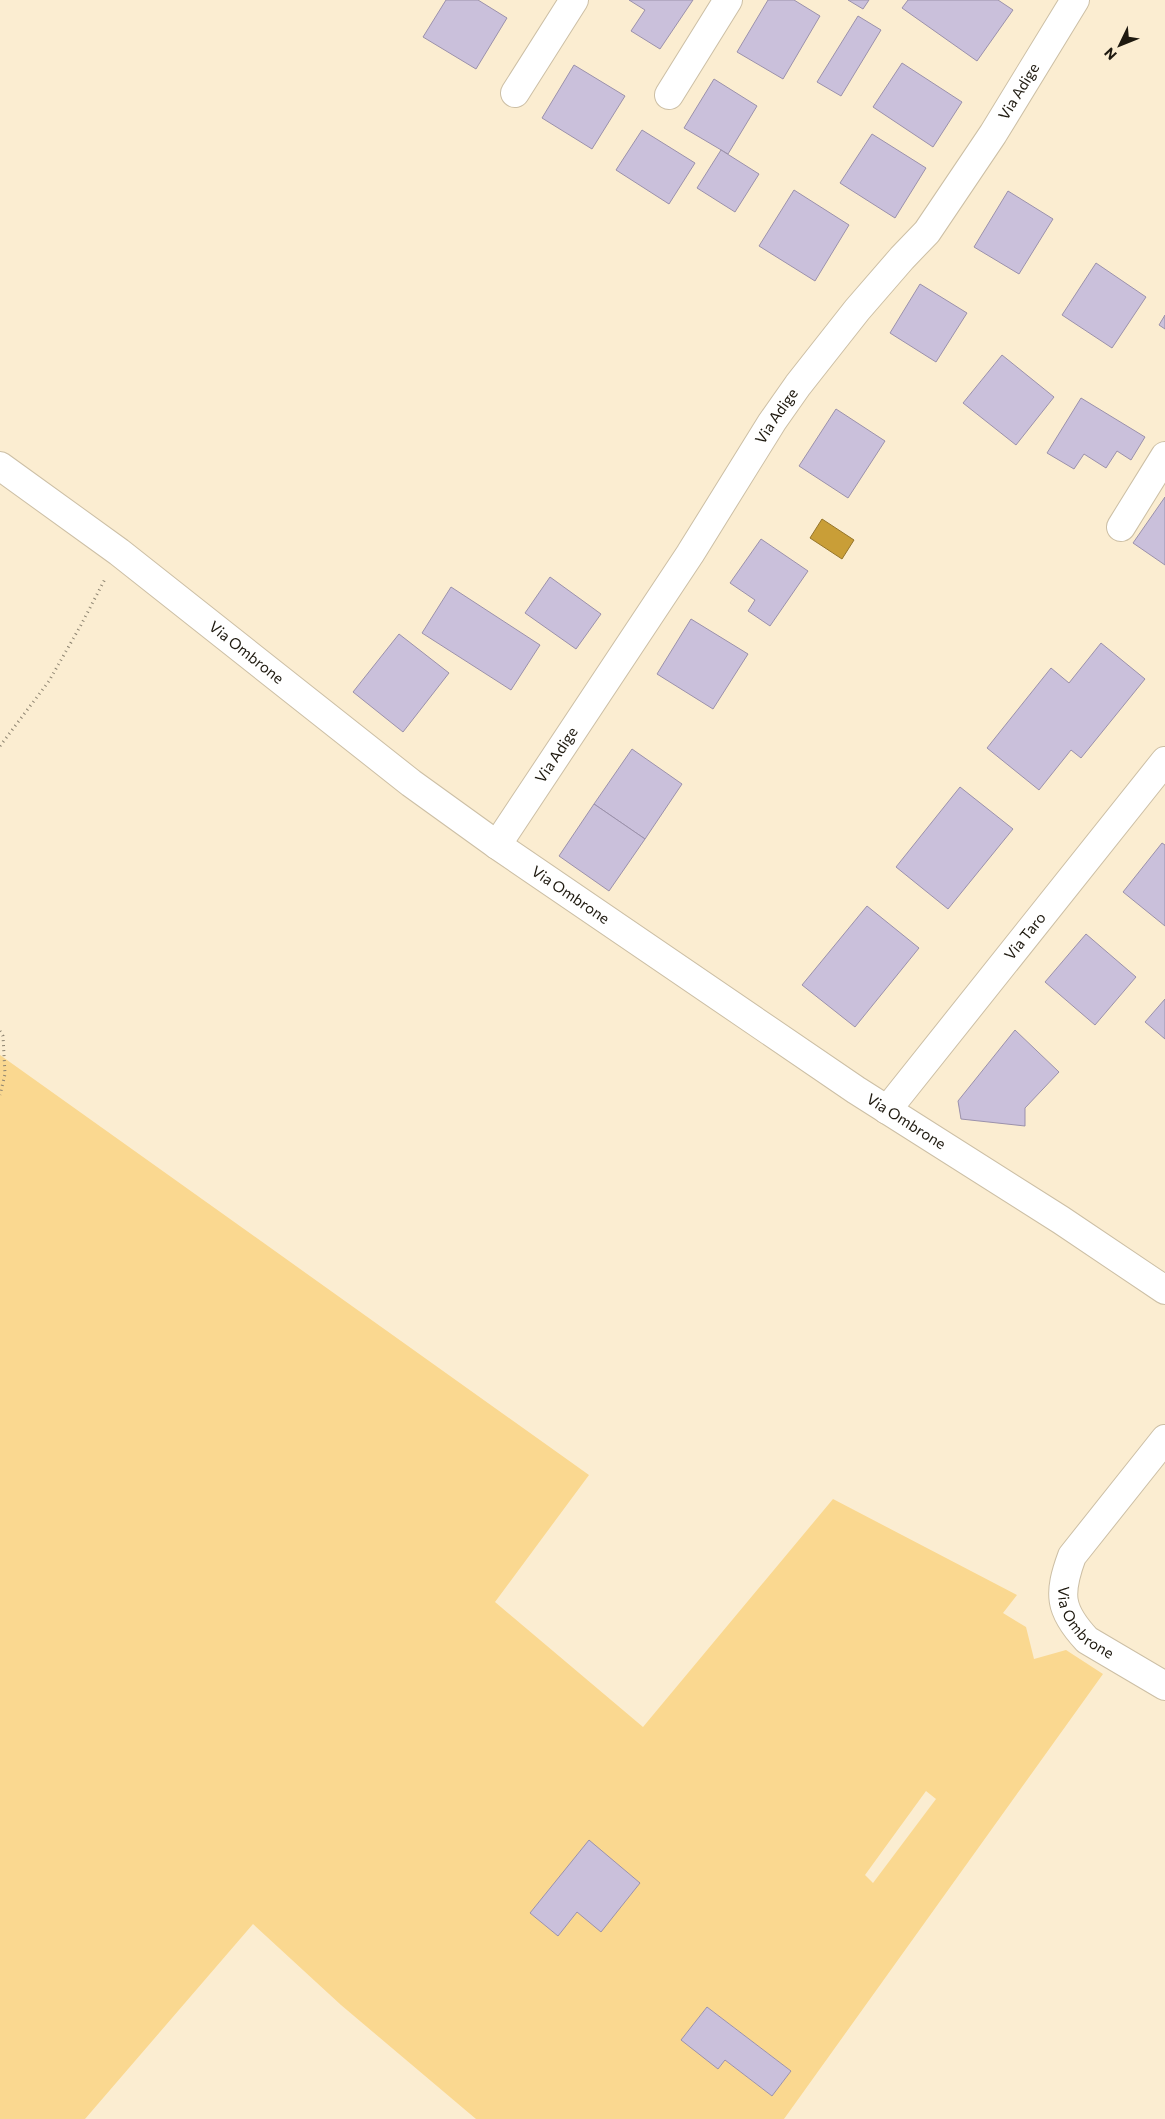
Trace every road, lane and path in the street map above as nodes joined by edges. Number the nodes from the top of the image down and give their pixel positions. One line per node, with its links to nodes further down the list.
1 (574, 0): 4 (street)
2 (728, 0): 5 (street)
3 (1075, 0): 12 (street, Via Adige)
4 (515, 93)
5 (669, 95)
6 (1165, 456): 8 (street)
7 (0, 466): 9 (street, Via Ombrone)
8 (1121, 526)
9 (119, 552): 10 (path); 12 (street, Via Ombrone)
10 (0, 746)
11 (1165, 762): 15 (street, Via Taro)
12 (497, 845): 15 (street, Via Ombrone)
13 (0, 1031): 14 (path)
14 (0, 1095)
15 (886, 1110): 16 (street, Via Ombrone)
16 (1165, 1290)
17 (1165, 1439): 18 (street, Via Ombrone)
18 (1165, 1686)

